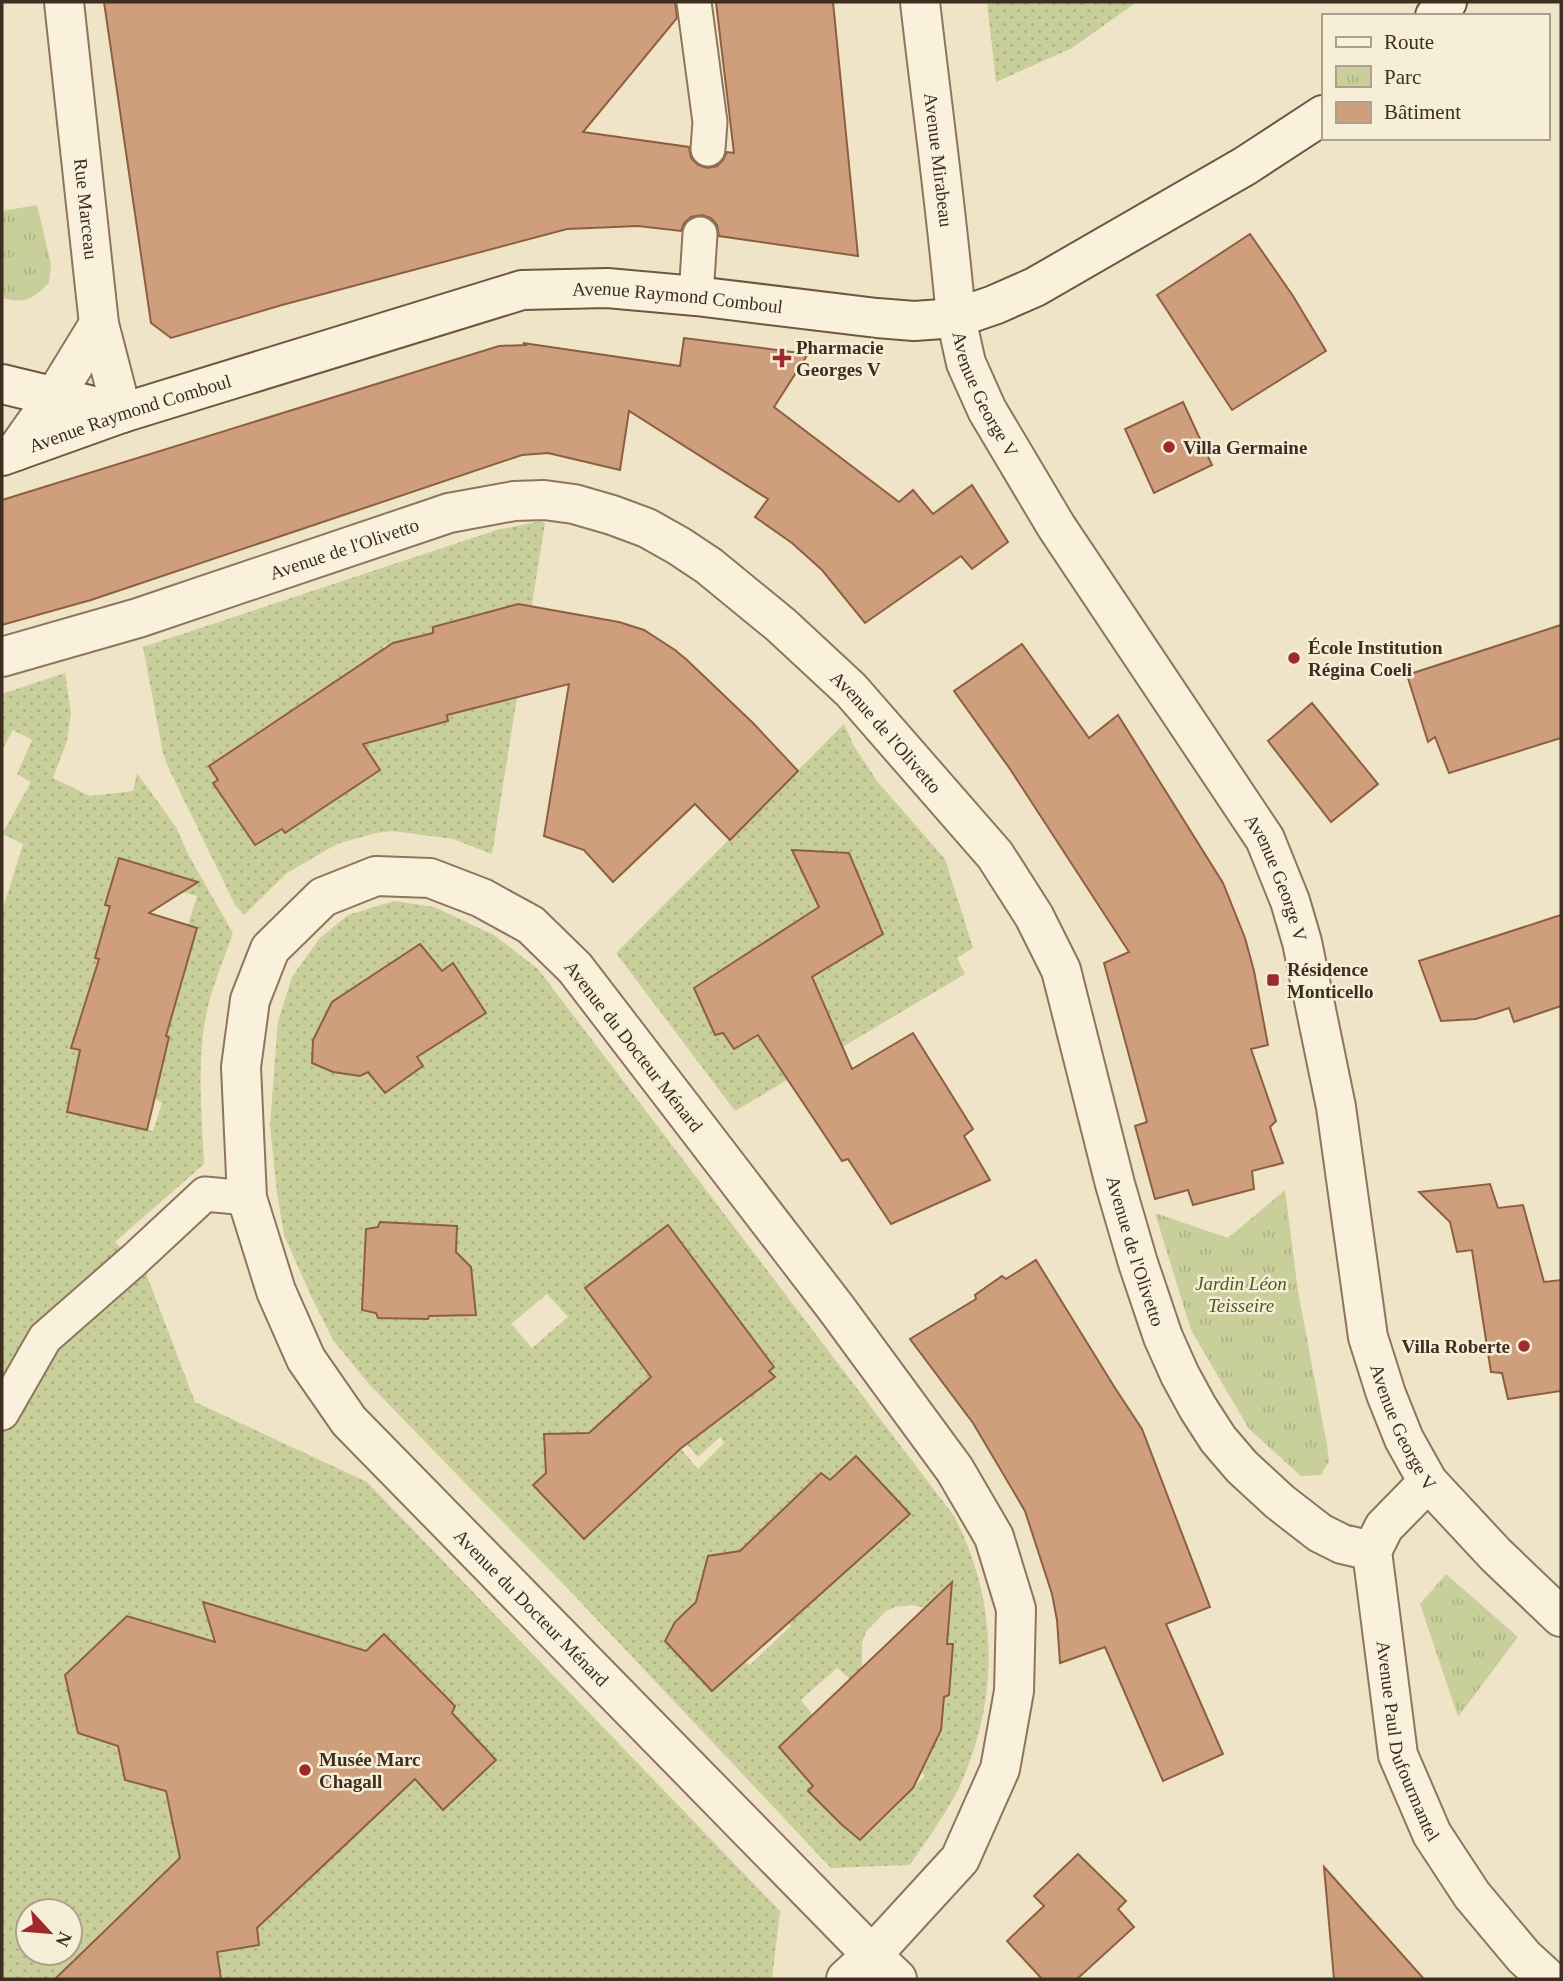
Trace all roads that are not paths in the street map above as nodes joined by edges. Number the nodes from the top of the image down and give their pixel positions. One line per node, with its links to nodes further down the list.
1 (64, 2): 9 (street, Rue Marceau)
2 (694, 2): 5 (lane)
3 (920, 2): 8 (street, Avenue Mirabeau)
4 (1322, 116): 8 (street, Avenue Raymond Comboul)
5 (708, 149)
6 (700, 234): 7 (lane)
7 (696, 296): 8 (street, Avenue Raymond Comboul); 12 (street, Avenue Raymond Comboul)
8 (956, 318): 17 (street, Avenue George V)
9 (99, 324): 11 (street); 12 (street, Rue Marceau)
10 (2, 384): 11 (street)
11 (55, 396): 12 (street); 13 (street)
12 (122, 413): 13 (street, Avenue Raymond Comboul)
13 (9, 454)
14 (2, 657): 18 (street, Avenue de l'Olivetto)
15 (247, 1198): 16 (lane); 20 (street, Avenue du Docteur Ménard); 20 (street, Avenue du Docteur Ménard)
16 (2, 1413)
17 (1428, 1482): 18 (street); 19 (street, Avenue George V)
18 (1372, 1551): 21 (street, Avenue Paul Dufourmantel)
19 (1561, 1617)
20 (872, 1971)
21 (1548, 1979)

